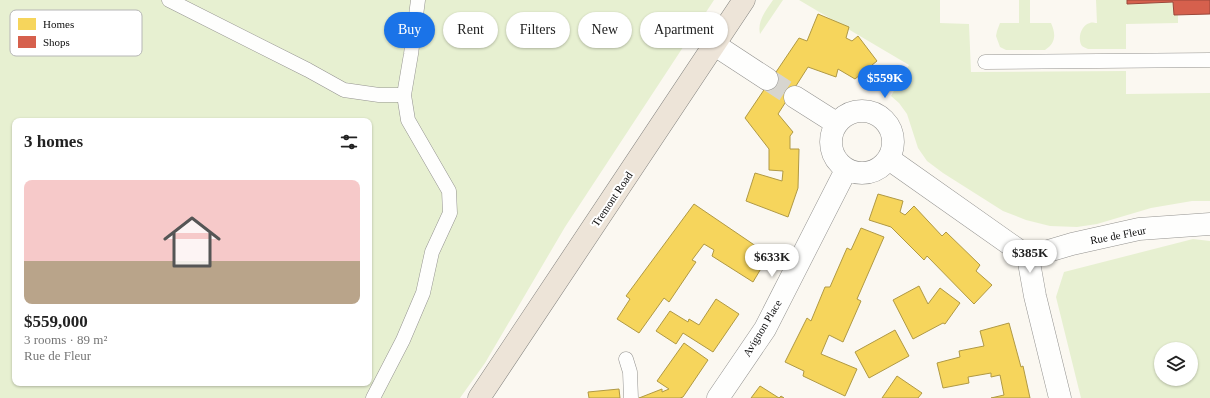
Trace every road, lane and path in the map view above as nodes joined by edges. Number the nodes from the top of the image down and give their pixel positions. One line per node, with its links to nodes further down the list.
1 (169, 0): 10 (lane)
2 (418, 0): 10 (lane)
3 (744, 0): 4 (main road, Tremont Road)
4 (728, 25)
5 (713, 48): 19 (main road, Tremont Road)
6 (720, 48): 9 (street)
7 (1210, 60): 8 (lane)
8 (985, 62)
9 (767, 79)
10 (404, 95): 18 (lane)
11 (795, 97): 12 (street)
12 (836, 123): 13 (street); 14 (street)
13 (889, 159): 14 (street); 16 (street)
14 (846, 170): 21 (street, Avignon Place)
15 (1210, 224): 16 (street, Rue de Fleur)
16 (1028, 257): 22 (street)
17 (626, 359): 20 (lane)
18 (373, 398)
19 (480, 398)
20 (631, 398)
21 (718, 398)
22 (1060, 398)

